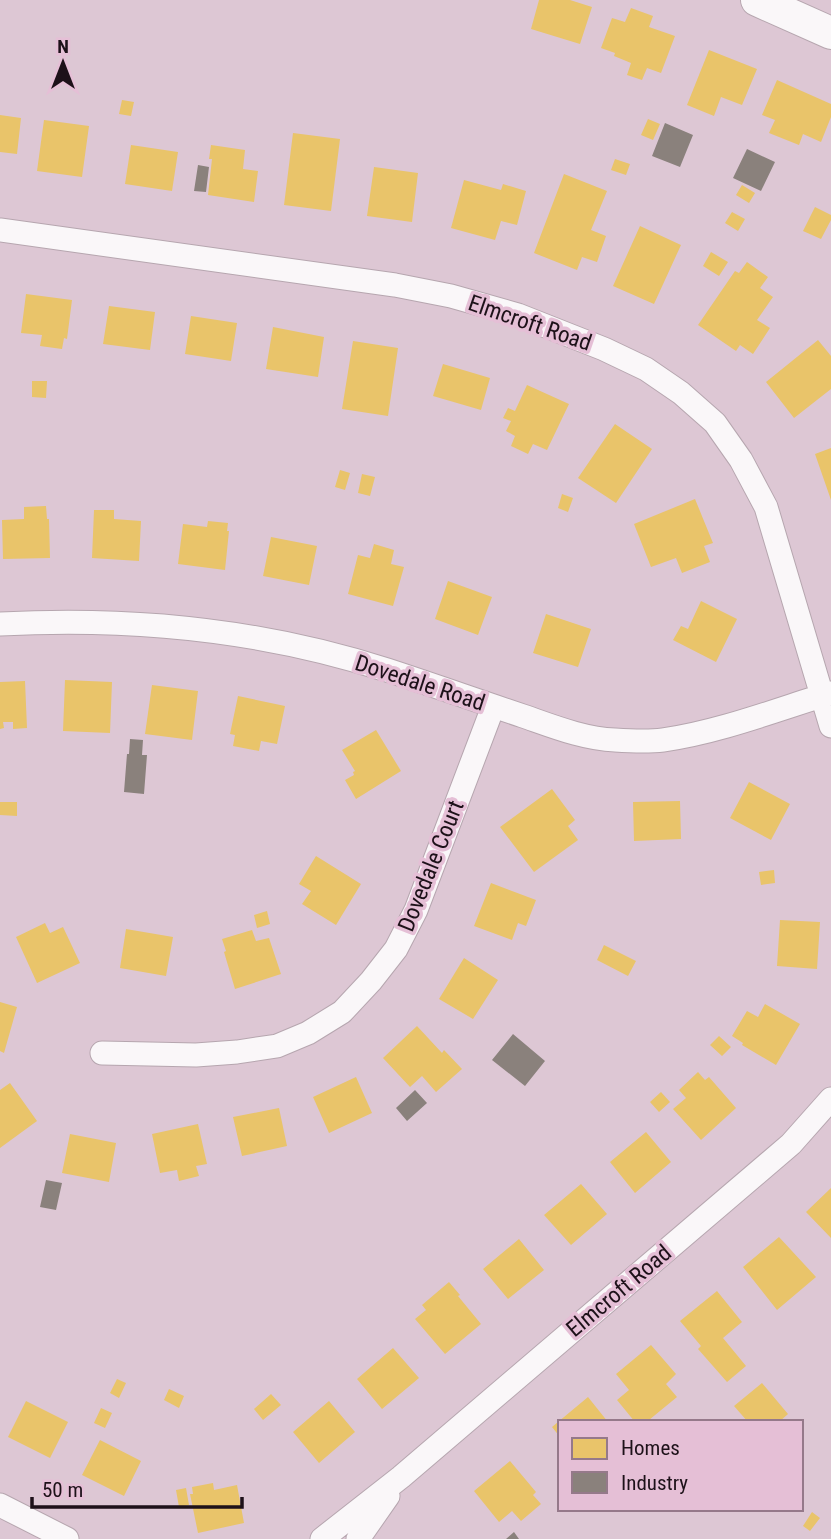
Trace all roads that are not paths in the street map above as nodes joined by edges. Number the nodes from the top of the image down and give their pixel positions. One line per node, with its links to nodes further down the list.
1 (757, 0): 2 (street)
2 (831, 33)
3 (0, 230): 5 (street, Elmcroft Road)
4 (0, 624): 6 (street, Dovedale Road)
5 (826, 695): 6 (street, Dovedale Road); 7 (street, Elmcroft Road)
6 (493, 706): 8 (street, Dovedale Court)
7 (831, 726)
8 (102, 1054)
9 (831, 1099): 10 (street, Elmcroft Road)
10 (401, 1477): 13 (street, Elmcroft Road); 14 (street, Elmcroft Road)
11 (0, 1505): 12 (street)
12 (66, 1539)
13 (322, 1539)
14 (358, 1539)

